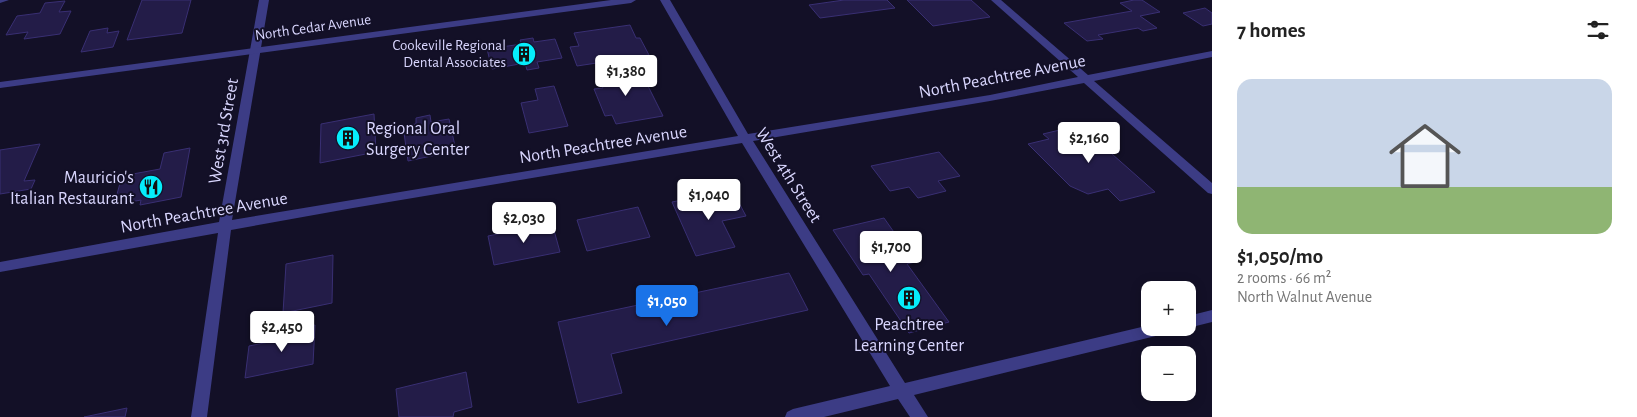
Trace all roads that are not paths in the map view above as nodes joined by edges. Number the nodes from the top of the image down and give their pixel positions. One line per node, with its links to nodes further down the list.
1 (0, 0): 2 (lane)
2 (5, 0)
3 (264, 0): 7 (street, West 3rd Street)
4 (631, 0): 7 (street, North Cedar Avenue)
5 (665, 0): 11 (street, West 4th Street)
6 (996, 0): 9 (street)
7 (254, 50): 10 (street, North Cedar Avenue); 13 (street, West 3rd Street)
8 (1212, 54): 9 (street, North Peachtree Avenue)
9 (1085, 78): 11 (street, North Peachtree Avenue); 12 (street)
10 (0, 85)
11 (745, 138): 13 (street, North Peachtree Avenue); 18 (street, West 4th Street)
12 (1212, 190)
13 (225, 226): 14 (street, North Peachtree Avenue); 19 (street, West 3rd Street)
14 (0, 267)
15 (1212, 316): 16 (street)
16 (1196, 320)
17 (1141, 333): 18 (street)
18 (901, 390): 20 (street); 21 (street, West 4th Street)
19 (199, 417)
20 (793, 417)
21 (920, 417)

